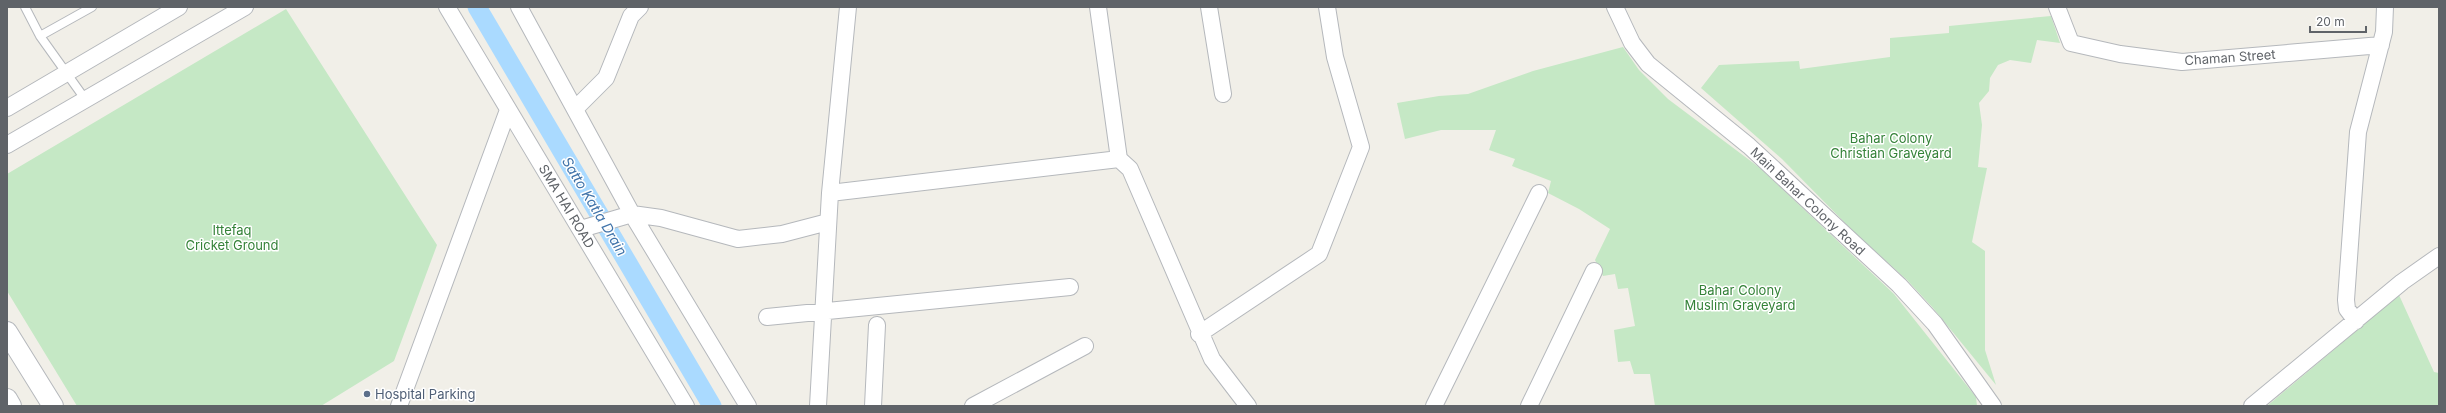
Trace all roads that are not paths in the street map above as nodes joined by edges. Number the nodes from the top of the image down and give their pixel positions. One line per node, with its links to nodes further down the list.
1 (25, 7): 15 (lane)
2 (92, 7): 15 (lane)
3 (179, 7): 17 (street)
4 (447, 7): 22 (street, SMA HAI ROAD)
5 (519, 7): 21 (street)
6 (640, 7): 21 (street)
7 (848, 7): 25 (street)
8 (1098, 7): 24 (street)
9 (1209, 7): 18 (street)
10 (1327, 7): 38 (street)
11 (1614, 7): 52 (street, Main Bahar Colony Road)
12 (2057, 7): 16 (street, Chaman Street)
13 (2385, 7): 16 (street)
14 (242, 8): 19 (street)
15 (40, 36): 17 (lane)
16 (2381, 46): 35 (street)
17 (66, 73): 19 (lane); 20 (street)
18 (1222, 94)
19 (85, 99): 23 (street)
20 (7, 108)
21 (575, 109): 27 (street)
22 (508, 110): 29 (street, SMA HAI ROAD); 43 (street)
23 (7, 145)
24 (1119, 158): 25 (street); 38 (street)
25 (830, 193): 28 (street)
26 (1539, 193): 50 (street)
27 (625, 215): 28 (street); 29 (street); 45 (street)
28 (828, 222): 33 (street)
29 (587, 227): 44 (street, SMA HAI ROAD)
30 (2439, 256): 35 (street)
31 (1594, 271): 51 (street)
32 (1070, 287): 33 (street)
33 (823, 310): 34 (street); 46 (street)
34 (767, 317)
35 (2356, 321): 53 (street)
36 (877, 325): 47 (street)
37 (7, 332): 42 (street)
38 (1199, 334): 49 (street)
39 (1086, 346): 48 (street)
40 (7, 400): 41 (street)
41 (11, 406)
42 (52, 406)
43 (399, 406)
44 (686, 406)
45 (748, 406)
46 (818, 406)
47 (874, 406)
48 (972, 406)
49 (1248, 406)
50 (1434, 406)
51 (1528, 406)
52 (1993, 406)
53 (2252, 406)

